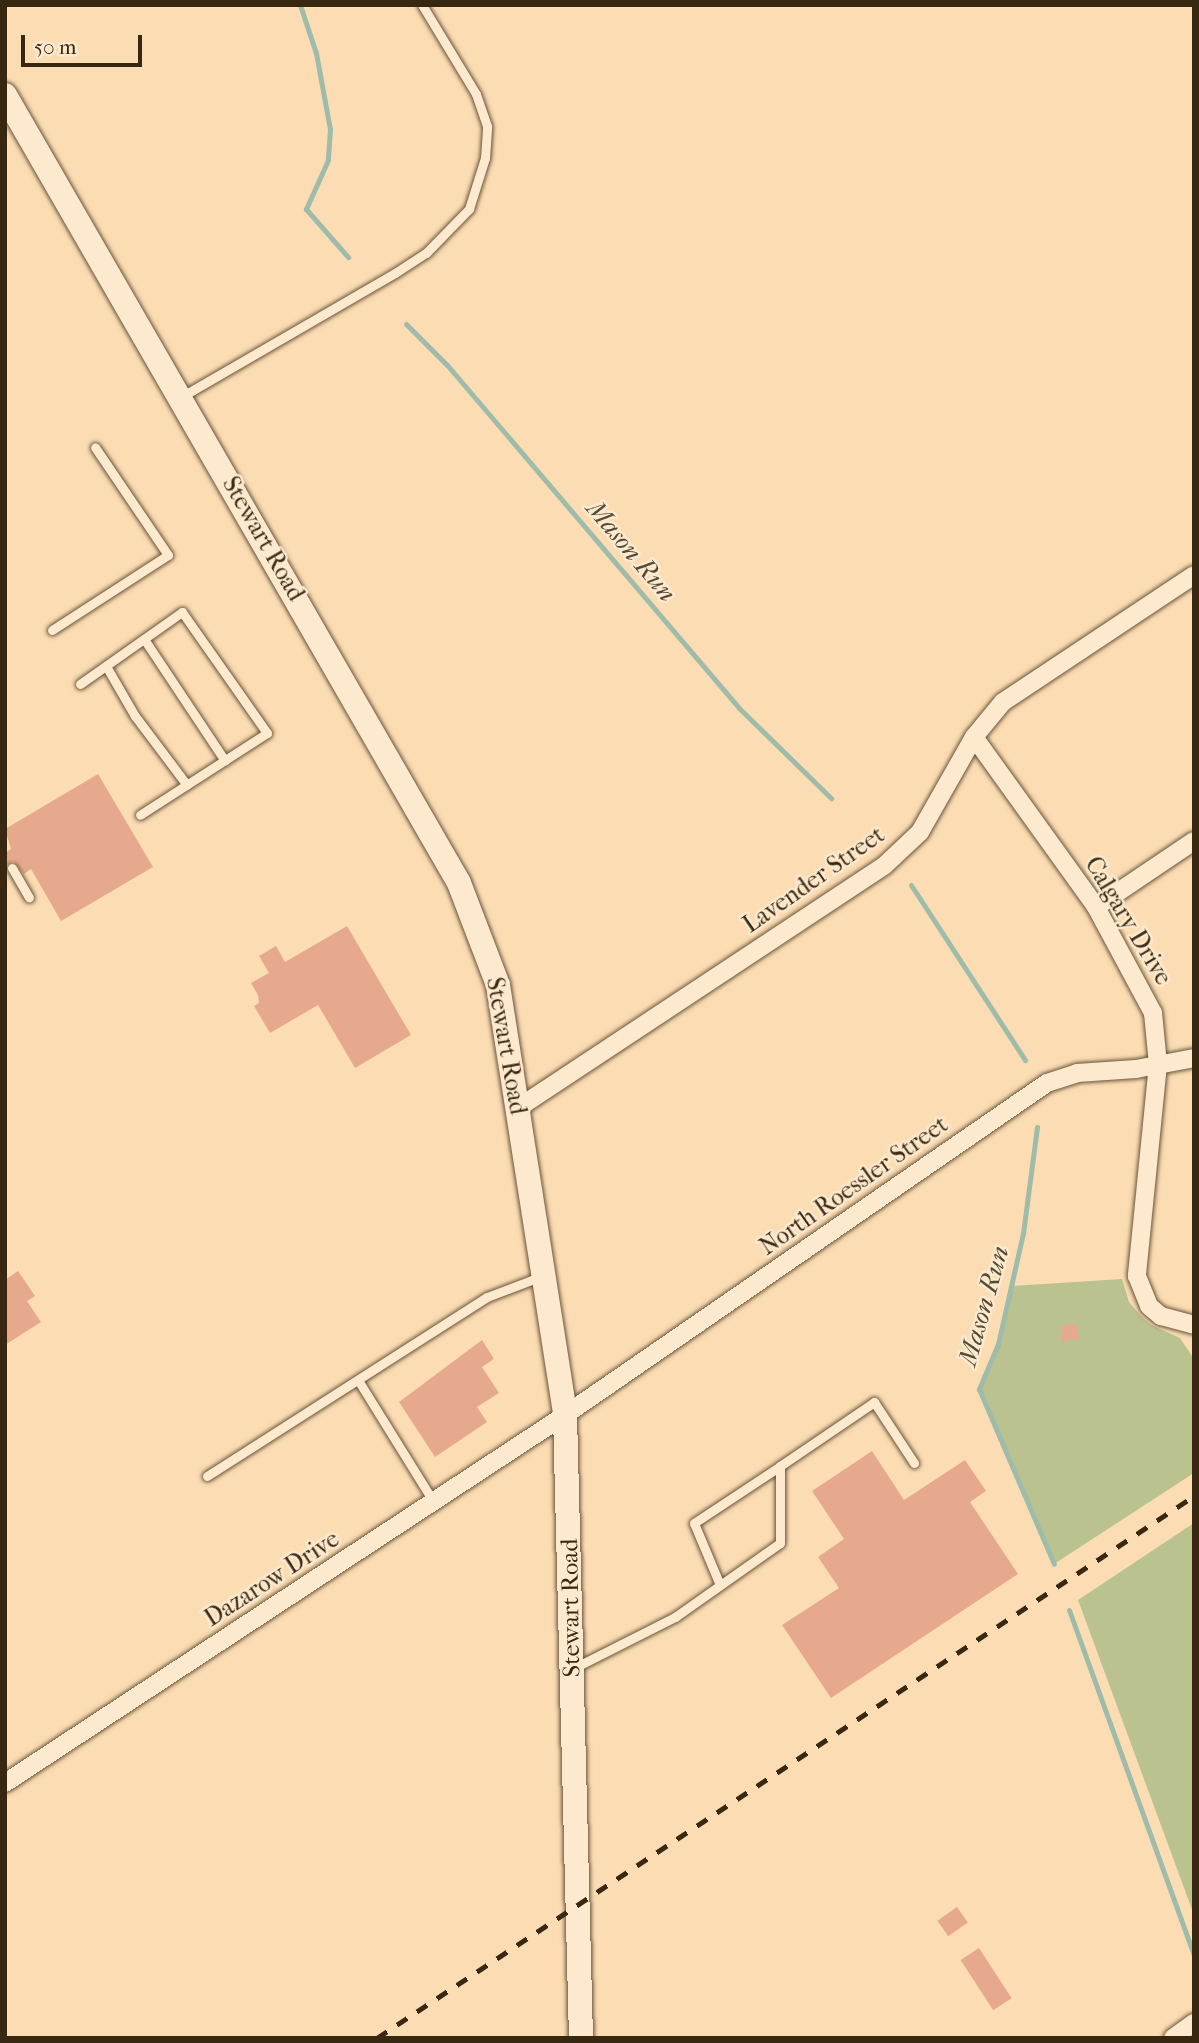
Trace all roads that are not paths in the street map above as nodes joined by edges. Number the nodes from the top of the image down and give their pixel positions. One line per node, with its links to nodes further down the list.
1 (422, 5): 3 (lane)
2 (5, 95): 3 (street, Stewart Road)
3 (180, 397): 20 (street, Stewart Road)
4 (95, 447): 6 (lane)
5 (1194, 575): 10 (street, Lavender Street)
6 (52, 630)
7 (144, 639): 8 (lane); 11 (lane); 11 (lane)
8 (106, 666): 9 (lane); 12 (lane)
9 (80, 684)
10 (974, 737): 17 (street, Calgary Drive); 20 (street, Lavender Street)
11 (225, 761): 12 (lane)
12 (187, 785): 13 (lane)
13 (140, 815)
14 (1194, 841): 17 (street)
15 (12, 868): 16 (lane)
16 (29, 897)
17 (1096, 907): 19 (street, Calgary Drive)
18 (1194, 1058): 19 (street, North Roessler Street)
19 (1158, 1064): 22 (street, Calgary Drive); 24 (street, North Roessler Street)
20 (518, 1108): 21 (street, Stewart Road)
21 (543, 1276): 23 (lane); 24 (street, Stewart Road)
22 (1194, 1325)
23 (358, 1380): 27 (lane); 28 (lane)
24 (565, 1415): 28 (street, Dazarow Drive); 30 (street, Stewart Road)
25 (914, 1463): 26 (lane)
26 (780, 1466): 29 (lane); 29 (lane)
27 (207, 1476)
28 (433, 1501): 31 (street, Dazarow Drive)
29 (720, 1585): 30 (lane)
30 (572, 1669): 33 (street, Stewart Road)
31 (5, 1783)
32 (1194, 2024): 34 (street)
33 (581, 2038)
34 (1173, 2038)

